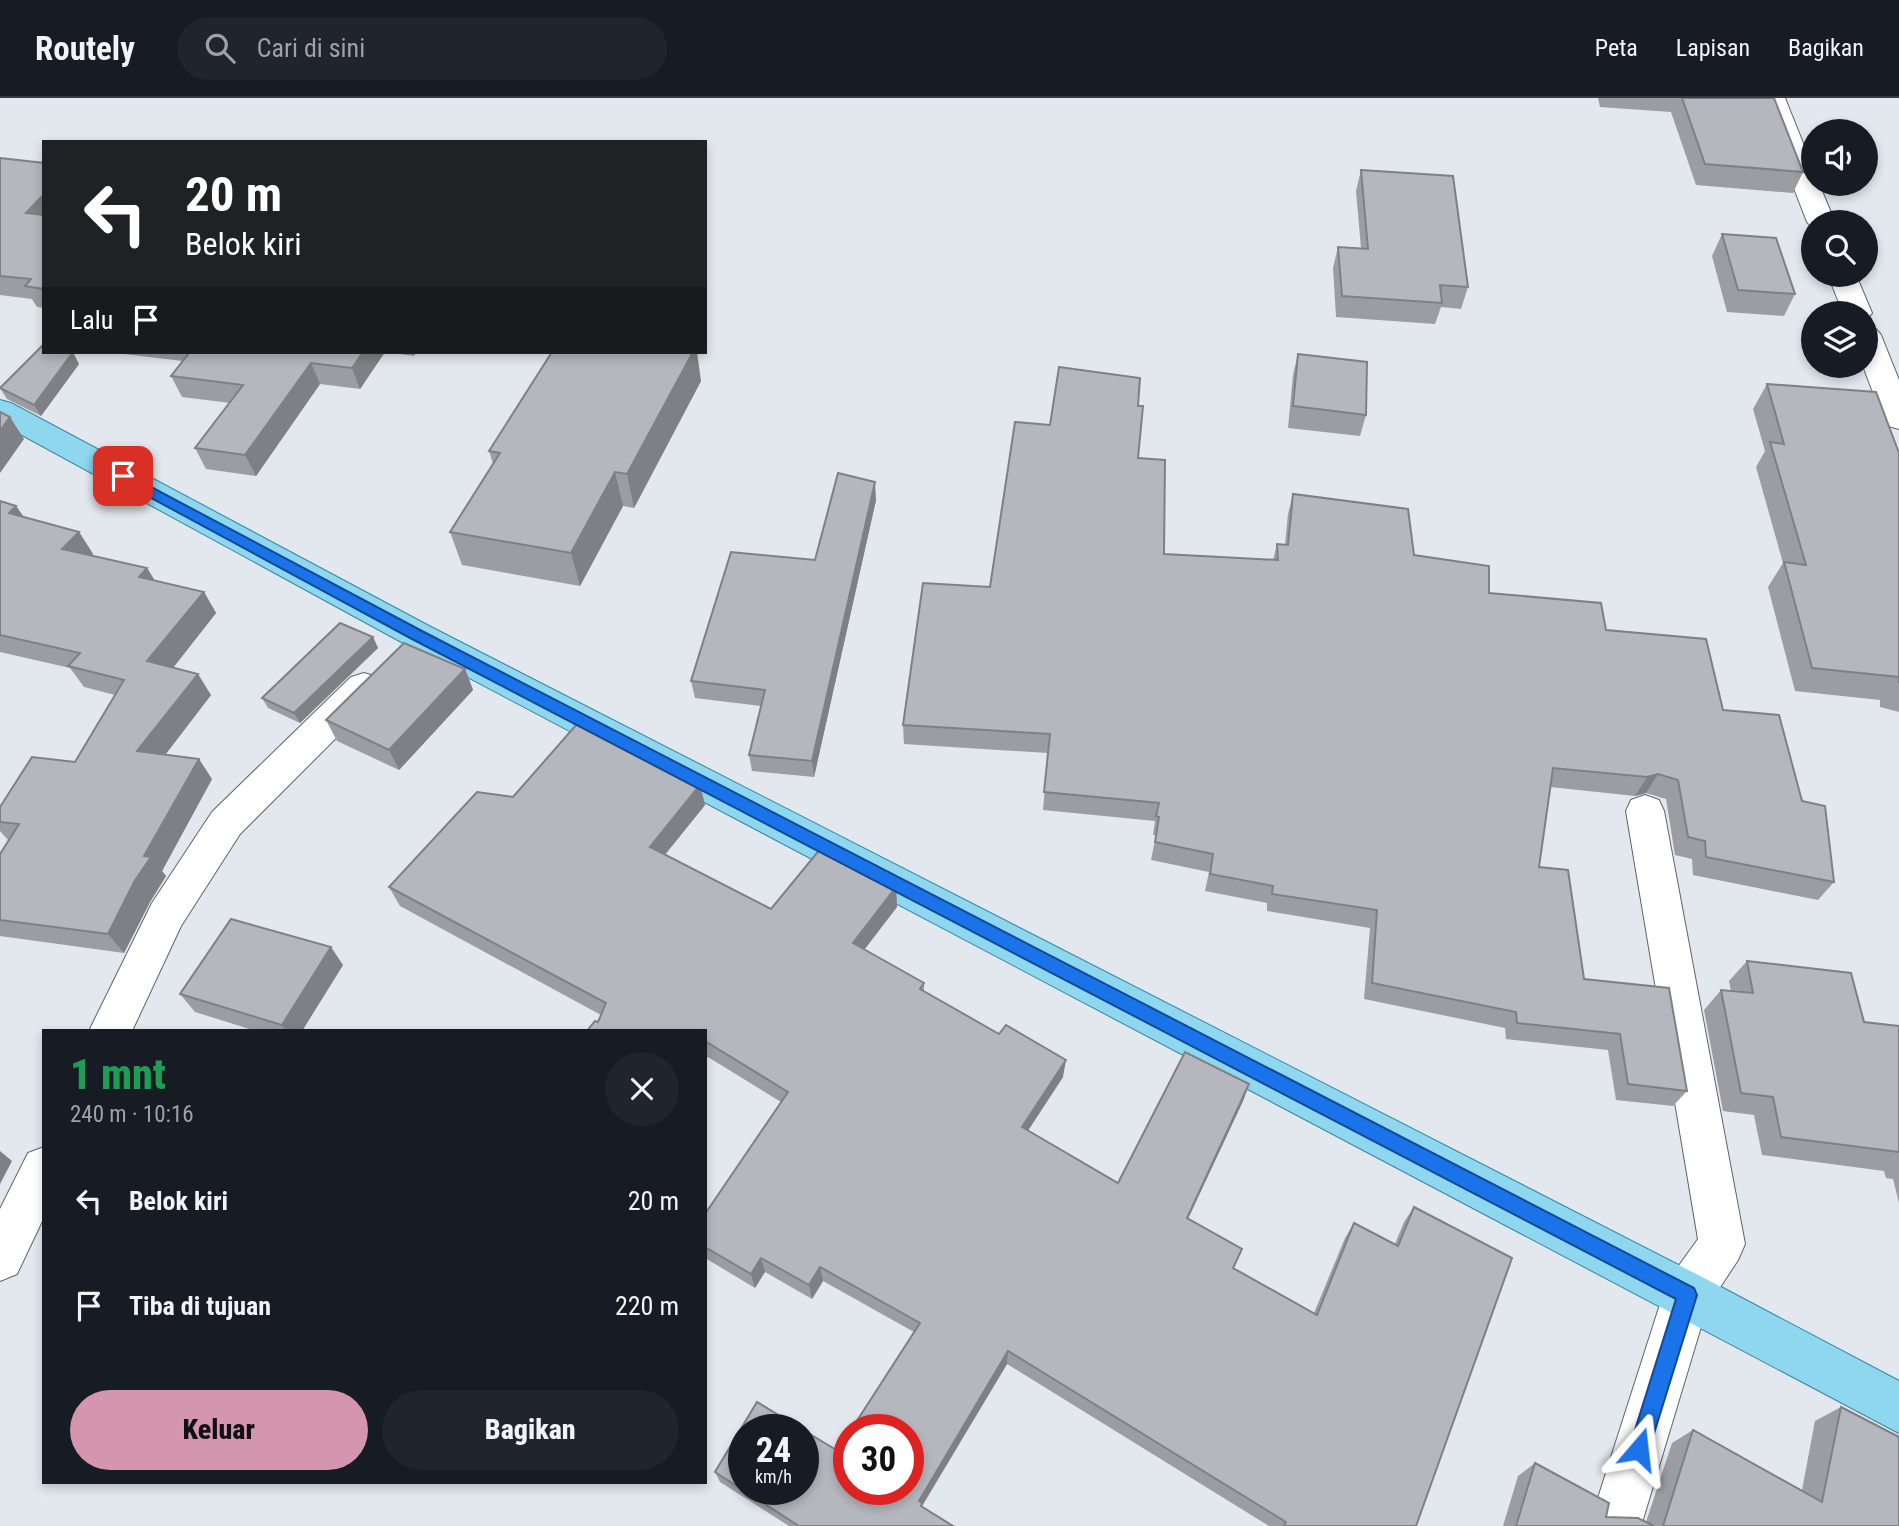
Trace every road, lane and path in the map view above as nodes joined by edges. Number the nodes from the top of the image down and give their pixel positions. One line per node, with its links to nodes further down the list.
1 (1772, 98): 2 (street)
2 (1816, 210)
3 (1878, 366): 5 (street)
4 (0, 410): 6 (main road)
5 (1899, 419)
6 (417, 635): 8 (street); 11 (main road)
7 (1645, 811): 11 (street)
8 (111, 1029)
9 (42, 1172): 10 (street)
10 (0, 1258)
11 (1687, 1295): 12 (main road); 13 (street)
12 (1899, 1408)
13 (1615, 1526)

